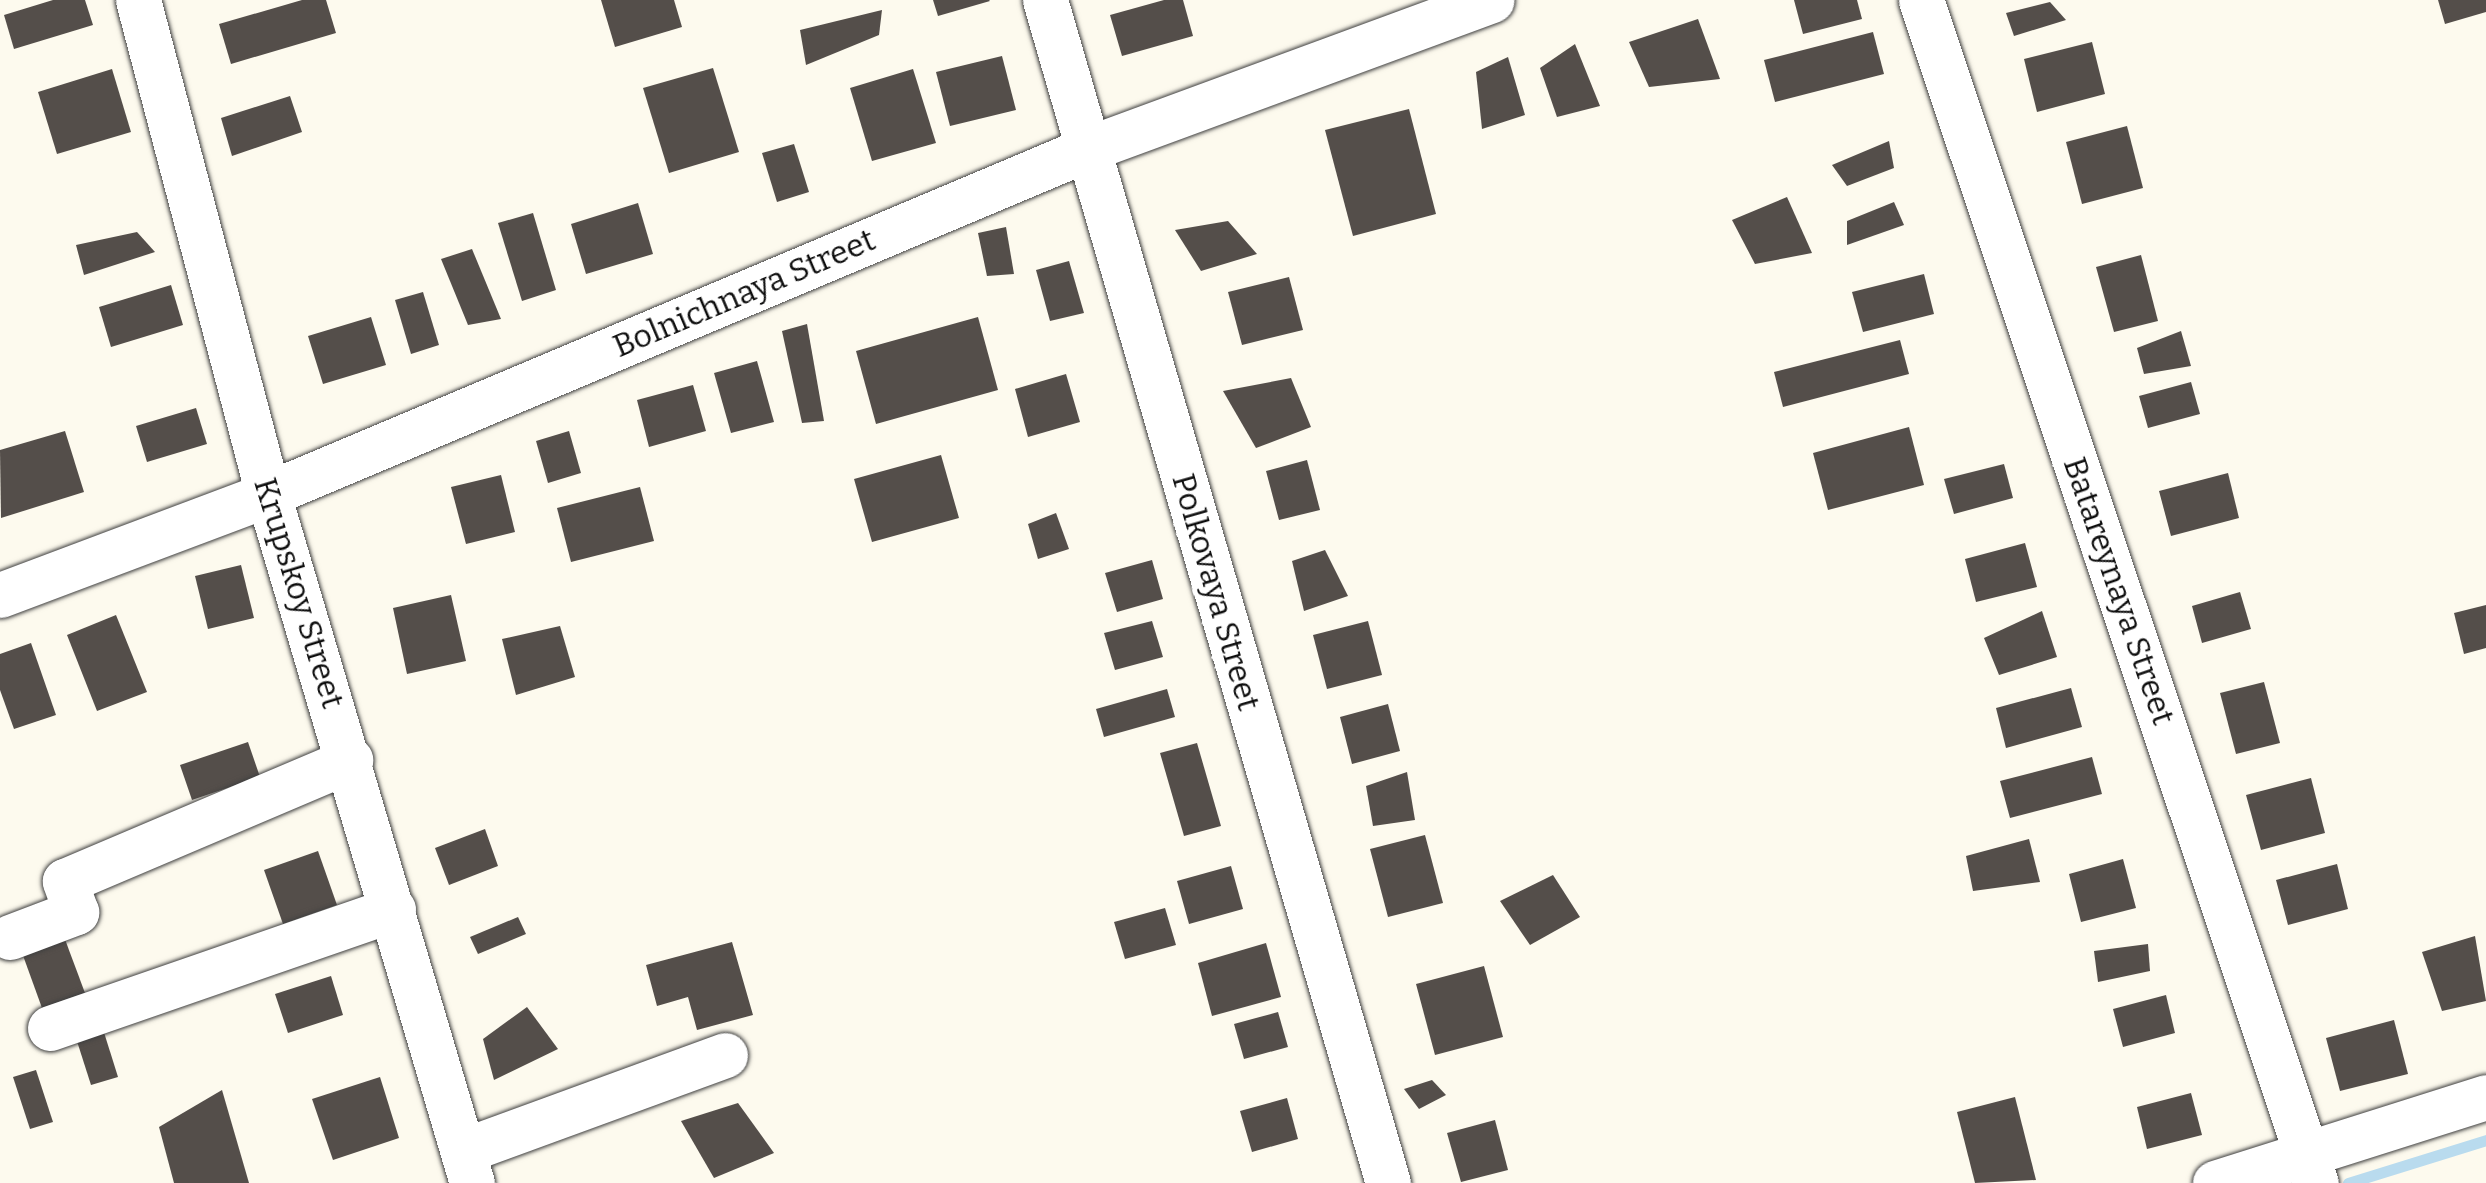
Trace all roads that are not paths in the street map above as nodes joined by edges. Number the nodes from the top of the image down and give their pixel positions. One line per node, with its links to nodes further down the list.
1 (138, 0): 6 (street, Krupskoy Street)
2 (1045, 0): 5 (street, Polkovaya Street)
3 (1491, 0): 5 (street, Bolnichnaya Street)
4 (1921, 0): 15 (street, Batareynaya Street)
5 (1087, 148): 6 (street, Bolnichnaya Street); 16 (street, Polkovaya Street)
6 (268, 494): 7 (street, Bolnichnaya Street); 8 (street, Krupskoy Street)
7 (0, 594)
8 (350, 760): 9 (street, Krupskoy Street); 10 (street)
9 (393, 909): 11 (street); 14 (street, Krupskoy Street)
10 (10, 937)
11 (50, 1028)
12 (725, 1055): 14 (street)
13 (2486, 1096): 15 (street)
14 (468, 1167)
15 (2312, 1168): 17 (street)
16 (1388, 1183)
17 (2215, 1183)

